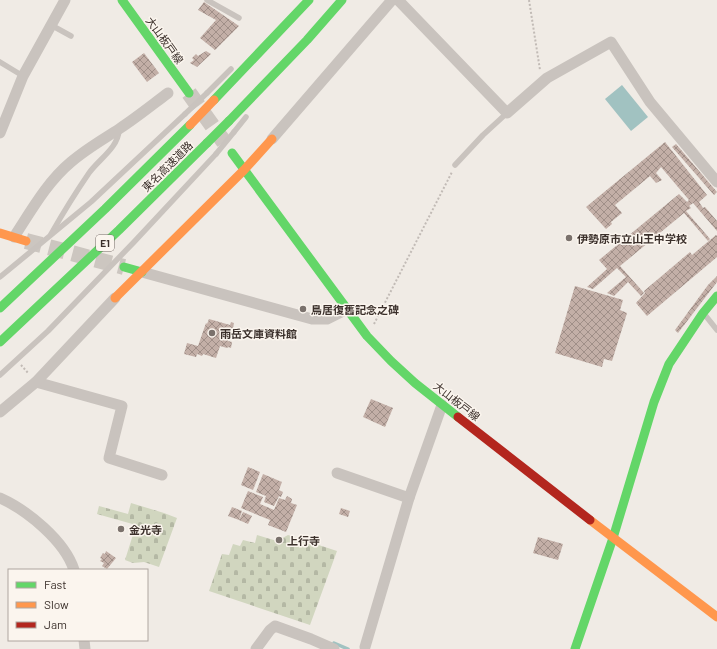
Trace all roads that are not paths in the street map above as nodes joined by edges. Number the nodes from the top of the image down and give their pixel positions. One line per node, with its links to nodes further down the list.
1 (65, 0): 10 (street)
2 (122, 0): 18 (main road, 大山板戸線)
3 (207, 0): 9 (lane)
4 (309, 0): 8 (main road, 東名高速道路 / E1)
5 (342, 0): 12 (main road, 東名高速道路 / E1)
6 (392, 0): 24 (street)
7 (398, 0): 21 (street)
8 (295, 15): 13 (lane); 38 (main road, 東名高速道路 / E1, bridge)
9 (239, 18)
10 (51, 25): 11 (lane); 16 (street)
11 (71, 36)
12 (307, 40): 19 (lane); 42 (main road, 東名高速道路 / E1, bridge)
13 (248, 54)
14 (0, 62): 16 (lane)
15 (236, 64): 31 (lane, bridge)
16 (23, 76): 23 (street)
17 (168, 93): 22 (street)
18 (189, 93)
19 (263, 95)
20 (249, 113): 43 (lane, bridge)
21 (507, 113): 26 (lane); 28 (street)
22 (119, 129): 30 (street); 31 (lane)
23 (0, 133)
24 (272, 138): 27 (main road)
25 (232, 153): 27 (main road, 大山板戸線)
26 (455, 165)
27 (244, 170): 34 (main road); 39 (main road, 大山板戸線)
28 (717, 182)
29 (0, 233): 30 (main road)
30 (14, 238): 32 (main road)
31 (47, 239): 35 (lane)
32 (26, 241)
33 (124, 267): 34 (main road)
34 (142, 272): 37 (main road); 39 (street)
35 (0, 277)
36 (717, 296): 40 (main road)
37 (115, 298): 44 (street)
38 (0, 308)
39 (347, 309): 45 (main road, 大山板戸線)
40 (703, 313): 41 (lane); 51 (main road)
41 (717, 330)
42 (0, 342)
43 (0, 375)
44 (33, 378): 46 (street); 48 (street)
45 (442, 405): 50 (street); 51 (main road, 大山板戸線)
46 (0, 412)
47 (337, 473): 50 (street)
48 (162, 475)
49 (0, 498): 52 (street)
50 (409, 498): 54 (street)
51 (613, 538): 53 (main road, 大山板戸線); 57 (main road)
52 (74, 569)
53 (717, 617)
54 (365, 647)
55 (256, 649): 56 (street)
56 (334, 649)
57 (575, 649)

